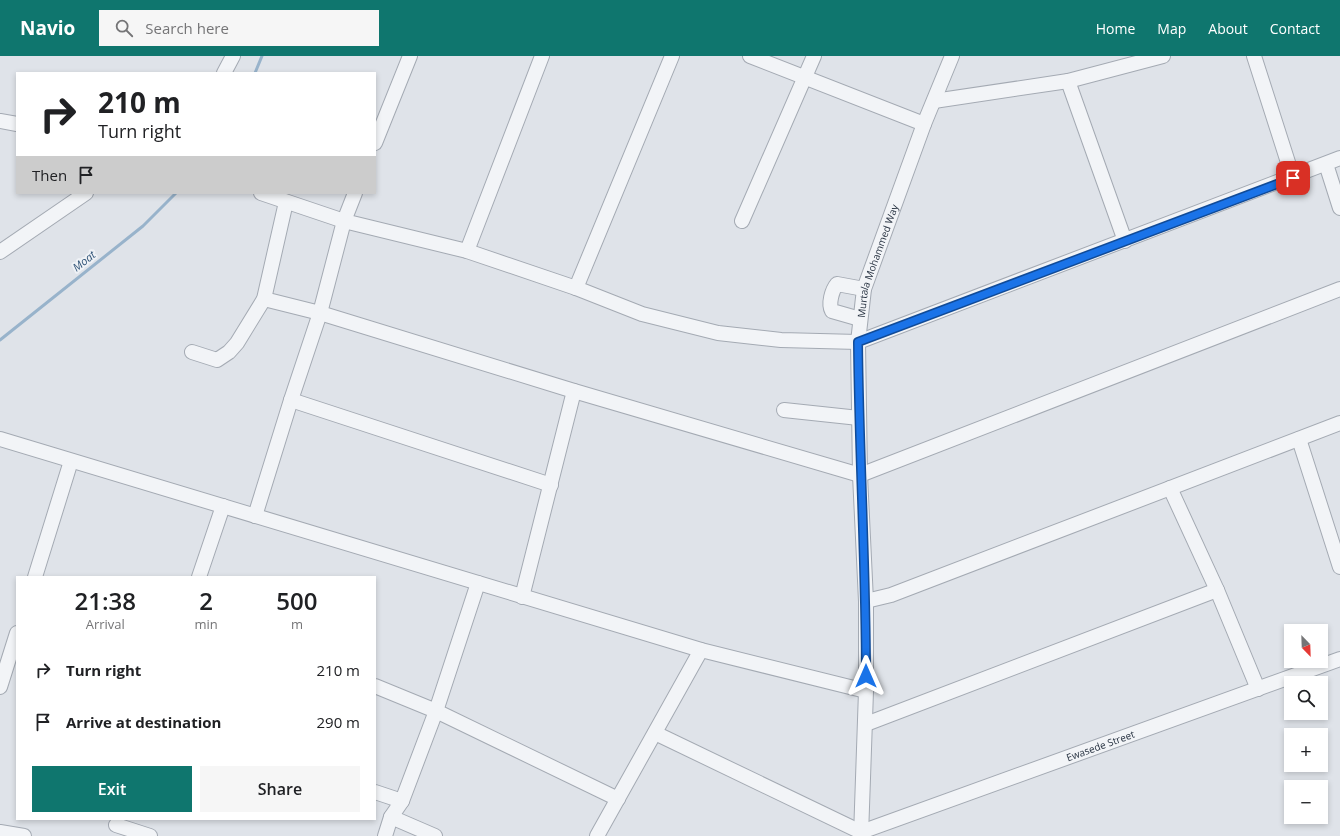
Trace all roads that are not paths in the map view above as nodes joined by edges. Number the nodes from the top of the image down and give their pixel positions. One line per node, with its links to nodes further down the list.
1 (233, 56): 10 (street)
2 (410, 56): 17 (street)
3 (542, 56): 29 (street)
4 (672, 56): 31 (street)
5 (750, 56): 11 (street)
6 (814, 56): 11 (street)
7 (952, 56): 13 (street, Murtala Mohammed Way)
8 (1163, 56): 12 (street)
9 (1254, 56): 20 (street)
10 (225, 72)
11 (806, 78): 16 (street); 27 (street)
12 (1068, 81): 13 (street); 28 (street)
13 (934, 101): 16 (street, Murtala Mohammed Way)
14 (0, 121): 15 (street)
15 (16, 124)
16 (924, 124): 32 (street, Murtala Mohammed Way)
17 (376, 141)
18 (1340, 158): 19 (street)
19 (1326, 164): 20 (street); 25 (street)
20 (1293, 178): 28 (street)
21 (85, 194): 30 (street)
22 (264, 194): 24 (street)
23 (355, 194): 26 (street)
24 (286, 202): 26 (street); 34 (street)
25 (1340, 208)
26 (344, 221): 29 (street); 35 (street)
27 (742, 221)
28 (1125, 241): 37 (street)
29 (467, 251): 31 (street)
30 (0, 252)
31 (576, 288): 37 (street)
32 (864, 289): 36 (street, Murtala Mohammed Way); 36 (street)
33 (1340, 289): 47 (street)
34 (264, 299): 35 (street); 38 (street)
35 (320, 313): 39 (street); 40 (street)
36 (860, 319): 37 (street, Murtala Mohammed Way)
37 (858, 342): 42 (street, Murtala Mohammed Way)
38 (192, 352)
39 (574, 391): 47 (street); 48 (street)
40 (291, 400): 48 (street); 51 (street)
41 (784, 410): 42 (street)
42 (859, 418): 47 (street, Murtala Mohammed Way)
43 (1340, 423): 45 (street)
44 (0, 439): 46 (street)
45 (1299, 439): 49 (street); 52 (street)
46 (72, 461): 50 (street); 53 (street)
47 (860, 474): 58 (street, Murtala Mohammed Way)
48 (551, 485): 57 (street)
49 (1170, 488): 56 (street); 58 (street)
50 (223, 506): 51 (street); 54 (street)
51 (255, 516): 55 (street)
52 (1340, 567)
53 (35, 576)
54 (199, 576)
55 (478, 583): 57 (street); 66 (street)
56 (1218, 590): 64 (street); 67 (street)
57 (522, 596): 60 (street)
58 (866, 601): 65 (street, Murtala Mohammed Way)
59 (16, 636): 63 (street)
60 (701, 650): 65 (street); 68 (street)
61 (1340, 659): 64 (street, Ewasede Street)
62 (376, 686): 66 (street)
63 (0, 687)
64 (1258, 689): 75 (street, Ewasede Street)
65 (866, 691): 67 (street, Murtala Mohammed Way)
66 (436, 711): 70 (street); 71 (street)
67 (866, 724): 75 (street, Murtala Mohammed Way)
68 (655, 733): 70 (street); 75 (street)
69 (376, 792): 71 (street)
70 (618, 799): 80 (street)
71 (402, 801): 72 (street)
72 (391, 817): 78 (street); 79 (street)
73 (116, 827): 77 (street)
74 (0, 832): 76 (street)
75 (861, 834)
76 (24, 836)
77 (150, 836)
78 (385, 836)
79 (435, 836)
80 (597, 836)

